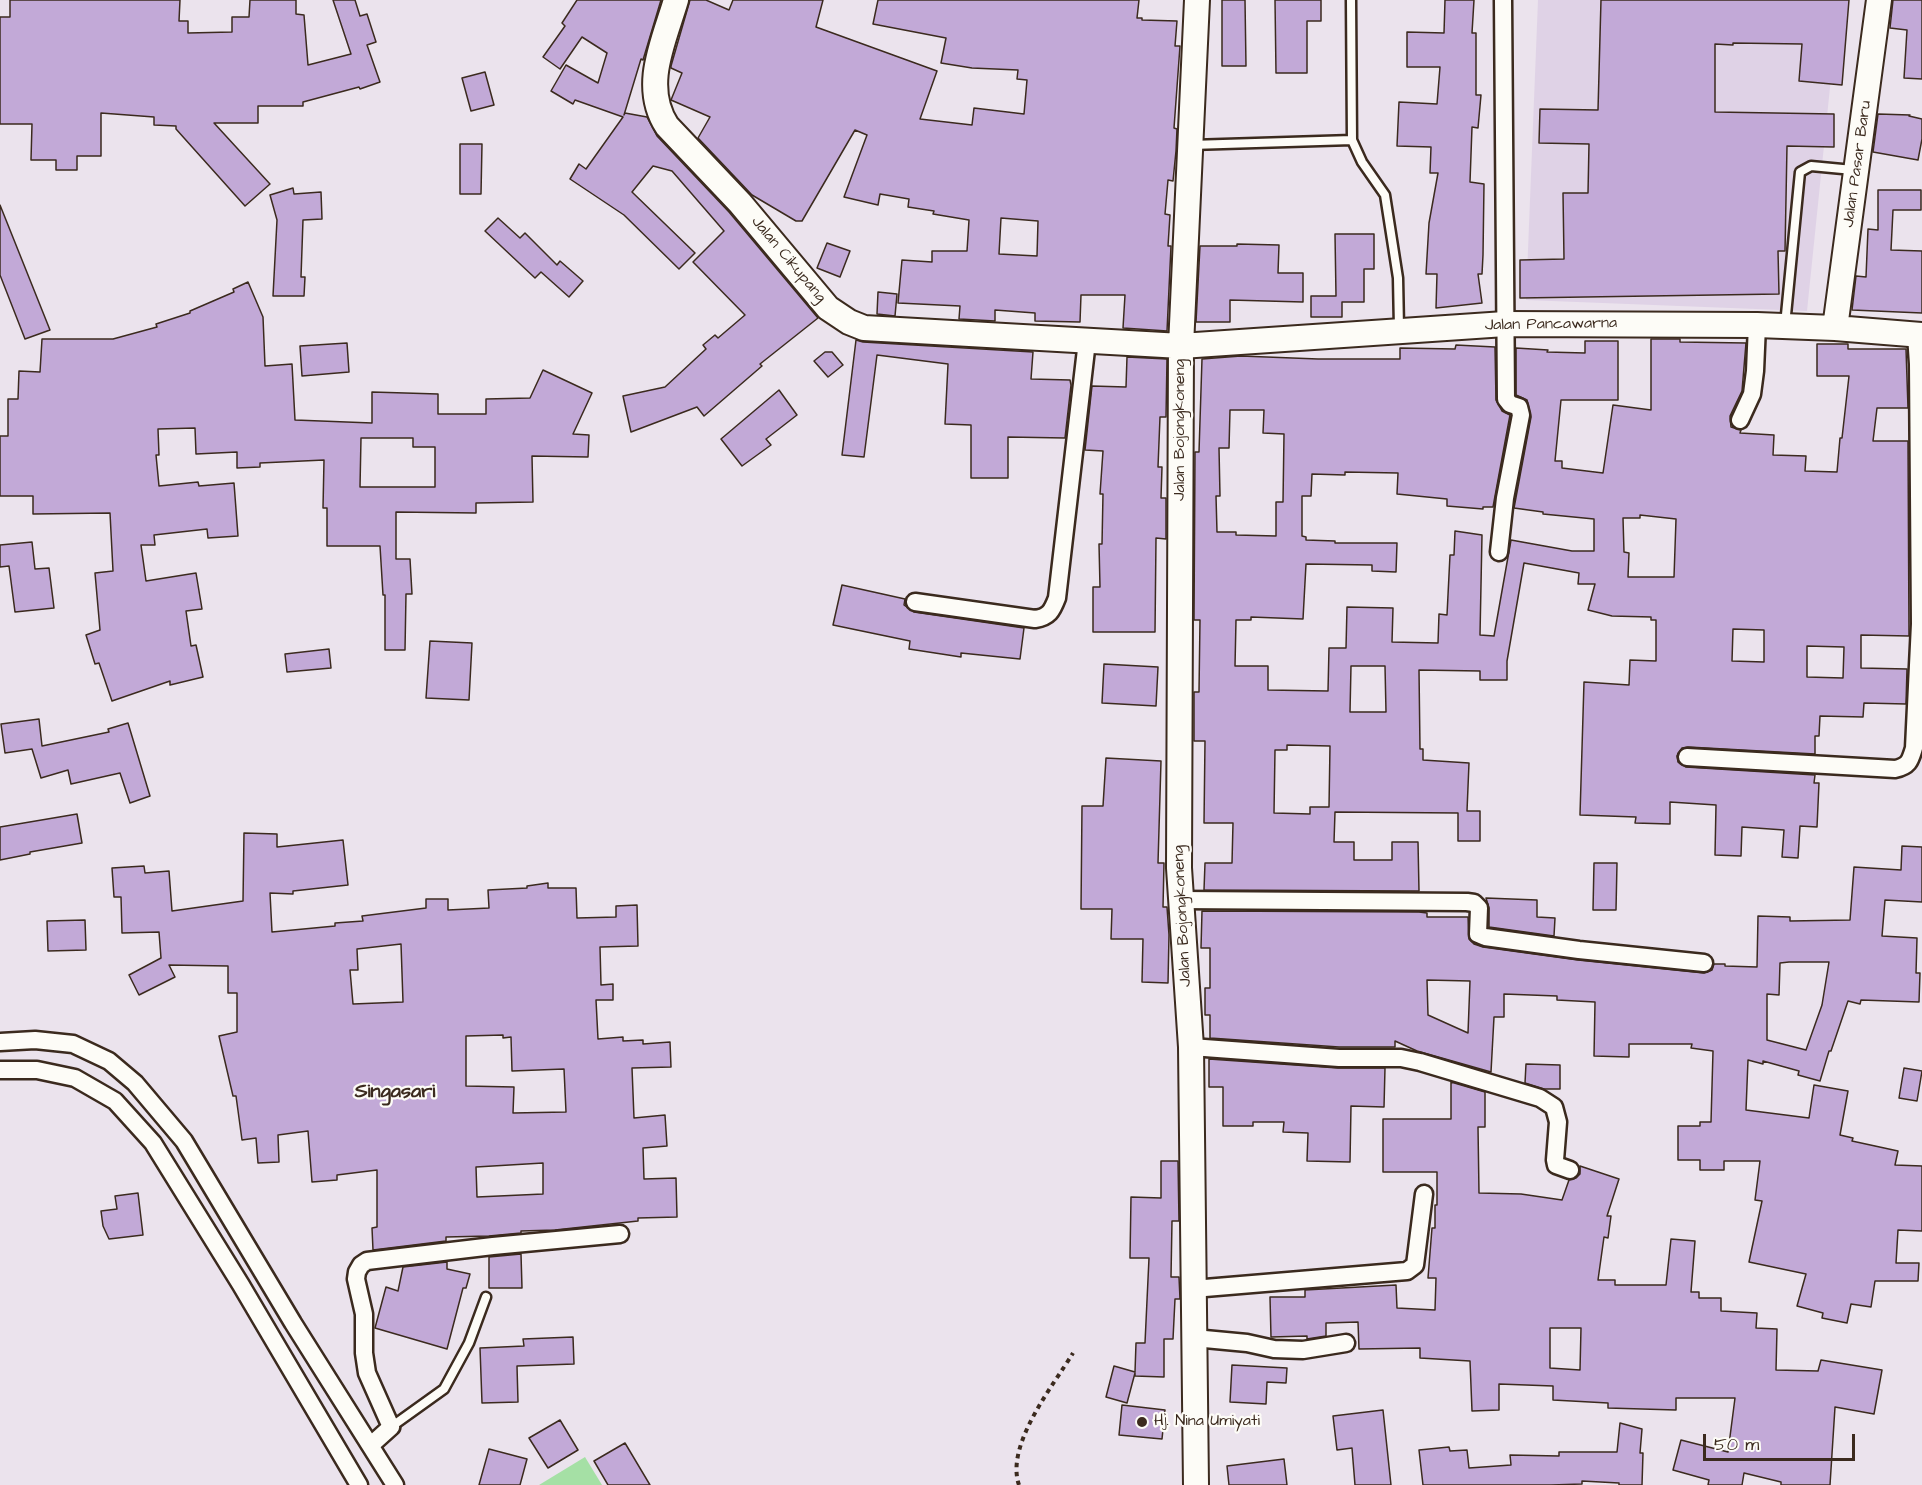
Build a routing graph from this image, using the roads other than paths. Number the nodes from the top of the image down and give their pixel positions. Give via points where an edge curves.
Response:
1 (676, 0) edge
2 (1197, 0) edge
3 (1351, 0) edge
4 (1503, 0) edge
5 (1879, 0) edge
6 (1352, 140) junction
7 (1191, 145) junction
8 (1857, 171) junction
9 (1505, 324) junction
10 (1757, 325) junction
11 (1785, 326) junction
12 (1835, 328) junction
13 (1399, 331) junction
14 (1919, 335) edge
15 (1087, 341) junction
16 (1181, 346) junction
17 (1740, 420) dead end
18 (1499, 552) dead end
19 (915, 602) dead end
20 (1687, 757) dead end
21 (1180, 900) junction
22 (1704, 963) dead end
23 (0, 1042) edge
24 (1191, 1047) junction
25 (0, 1070) edge
26 (1570, 1170) dead end
27 (1424, 1194) dead end
28 (620, 1234) dead end
29 (241, 1236) junction
30 (218, 1248) junction
31 (1193, 1289) junction
32 (486, 1297) dead end
33 (1194, 1338) junction
34 (1346, 1343) dead end
35 (390, 1427) junction
36 (371, 1445) junction
37 (359, 1485) edge
38 (395, 1485) edge
39 (1196, 1485) edge

1 - 15 main road, Jalan Cikupang via 655,73 658,112 828,308 864,328
2 - 7 main road, Jalan Bojongkoneng
3 - 6 lane
4 - 9 street
5 - 8 main road, Jalan Pasar Baru
6 - 7 lane
6 - 13 lane via 1385,195 1398,278
7 - 16 main road, Jalan Bojongkoneng
8 - 11 lane via 1810,166 1800,172
8 - 12 main road, Jalan Pasar Baru
9 - 10 main road, Jalan Pancawarna
9 - 13 main road, Jalan Pancawarna
9 - 18 street via 1506,399 1519,407 1521,415
10 - 11 main road, Jalan Pancawarna
10 - 17 street via 1752,394
11 - 12 main road, Jalan Pancawarna
12 - 14 main road, Jalan Pancawarna
13 - 16 main road, Jalan Pancawarna
14 - 20 street via 1920,624 1914,748 1909,763 1895,769
15 - 16 main road, Jalan Cikupang
15 - 19 street via 1057,598 1052,611 1035,619
16 - 21 main road, Jalan Bojongkoneng
21 - 22 street via 1467,902 1479,908 1478,934 1485,937
21 - 24 main road, Jalan Bojongkoneng
23 - 29 street via 73,1044 109,1061 135,1083 184,1141
24 - 26 street via 1401,1059 1540,1098 1554,1107 1558,1122 1556,1165
24 - 31 main road, Jalan Bojongkoneng
25 - 30 street via 37,1070 75,1078 115,1101 153,1143
27 - 31 street via 1415,1265 1407,1271
28 - 35 street via 459,1250 361,1265 356,1279 364,1314 367,1374
29 - 30 street
29 - 36 street
30 - 37 street
31 - 33 main road, Jalan Bojongkoneng
32 - 35 lane via 469,1343 444,1389
33 - 34 street via 1304,1350
33 - 39 main road, Jalan Bojongkoneng
35 - 36 street
36 - 38 street

